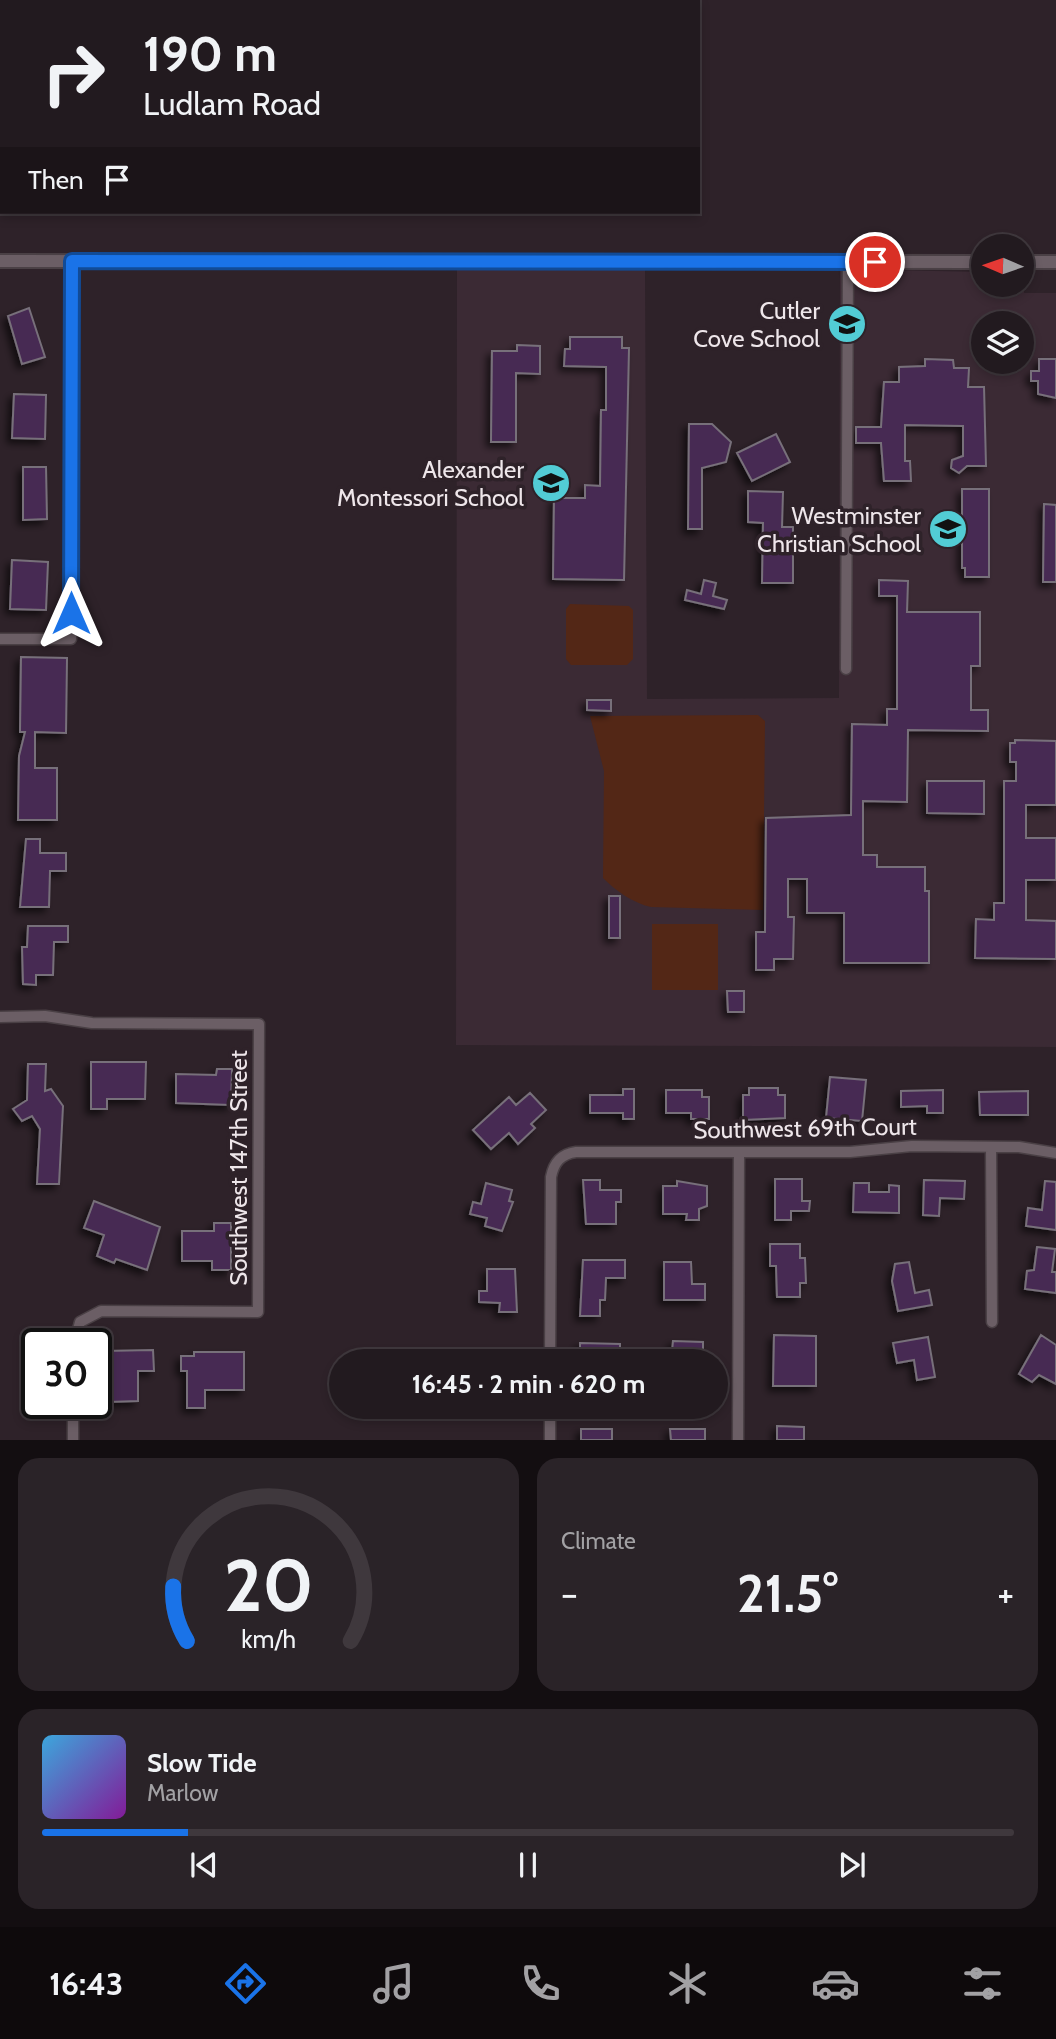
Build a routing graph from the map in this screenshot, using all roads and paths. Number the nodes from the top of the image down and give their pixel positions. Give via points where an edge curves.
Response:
1 (0, 261) edge
2 (72, 261) junction
3 (848, 262) junction
4 (971, 262) edge
5 (1034, 262) edge
6 (1056, 262) edge
7 (0, 639) edge
8 (846, 669) dead end
9 (0, 1017) edge
10 (991, 1147) junction
11 (739, 1152) junction
12 (1056, 1153) edge
13 (992, 1322) dead end
14 (78, 1328) edge
15 (550, 1349) edge
16 (73, 1419) edge
17 (550, 1419) edge
18 (73, 1440) edge
19 (550, 1440) edge
20 (738, 1440) edge

1 - 2 street
2 - 3 street
2 - 7 street via 71,639
3 - 4 street
3 - 8 street
5 - 6 street
9 - 14 street, Southwest 147th Street via 45,1016 92,1023 259,1024 258,1312 102,1311 80,1322
10 - 11 street, Southwest 69th Court
10 - 12 street, Southwest 69th Court
10 - 13 street
11 - 15 street, Southwest 69th Court via 576,1152 557,1161 550,1182
11 - 20 street
16 - 18 street
17 - 19 street

